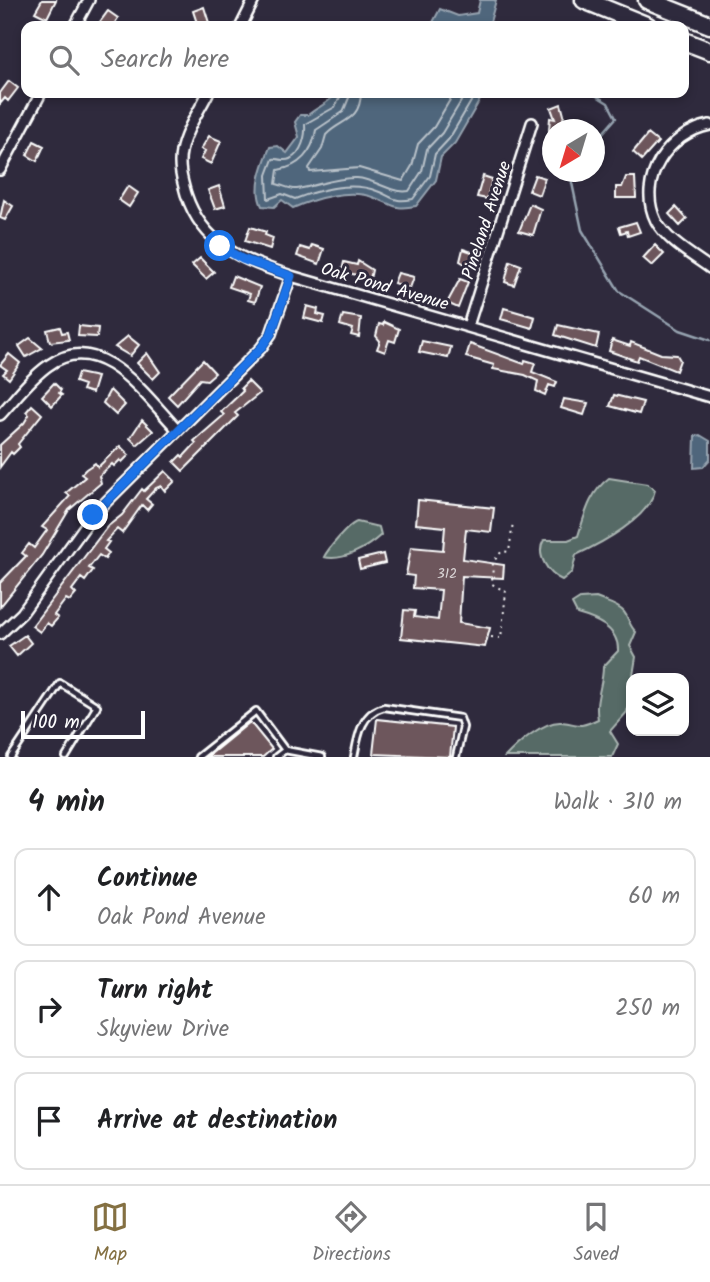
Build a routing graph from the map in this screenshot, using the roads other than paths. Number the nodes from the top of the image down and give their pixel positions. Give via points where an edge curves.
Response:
1 (89, 0) edge
2 (254, 0) edge
3 (584, 0) edge
4 (647, 0) edge
5 (78, 21) edge
6 (244, 21) edge
7 (636, 21) edge
8 (710, 25) edge
9 (689, 43) edge
10 (710, 51) edge
11 (38, 98) edge
12 (206, 98) edge
13 (532, 123) dead end
14 (710, 125) edge
15 (0, 170) edge
16 (710, 268) edge
17 (291, 276) junction
18 (468, 326) junction
19 (710, 397) edge
20 (0, 415) edge
21 (178, 430) junction
22 (0, 634) edge
23 (285, 750) junction
24 (11, 757) edge
25 (66, 757) edge
26 (198, 757) edge
27 (276, 757) edge
28 (322, 757) edge
29 (354, 757) edge
30 (456, 757) edge

1 - 5 street
2 - 6 street
3 - 7 highway
4 - 8 highway
9 - 10 highway
11 - 15 street
12 - 17 street, Oak Pond Avenue via 181,153 181,176 189,202 208,235 226,250
13 - 18 street, Pineland Avenue
14 - 16 street via 684,135 667,150 653,171 650,191 661,228
17 - 18 street, Oak Pond Avenue
17 - 21 street via 275,325 261,348
18 - 19 street, Oak Pond Avenue
20 - 21 street via 49,364 88,354 121,371
21 - 22 street via 93,515 22,613
23 - 26 lane via 256,711
23 - 27 lane
23 - 28 lane
24 - 25 lane via 60,683 97,706
29 - 30 lane via 364,722 373,710 384,707 460,718 463,727

